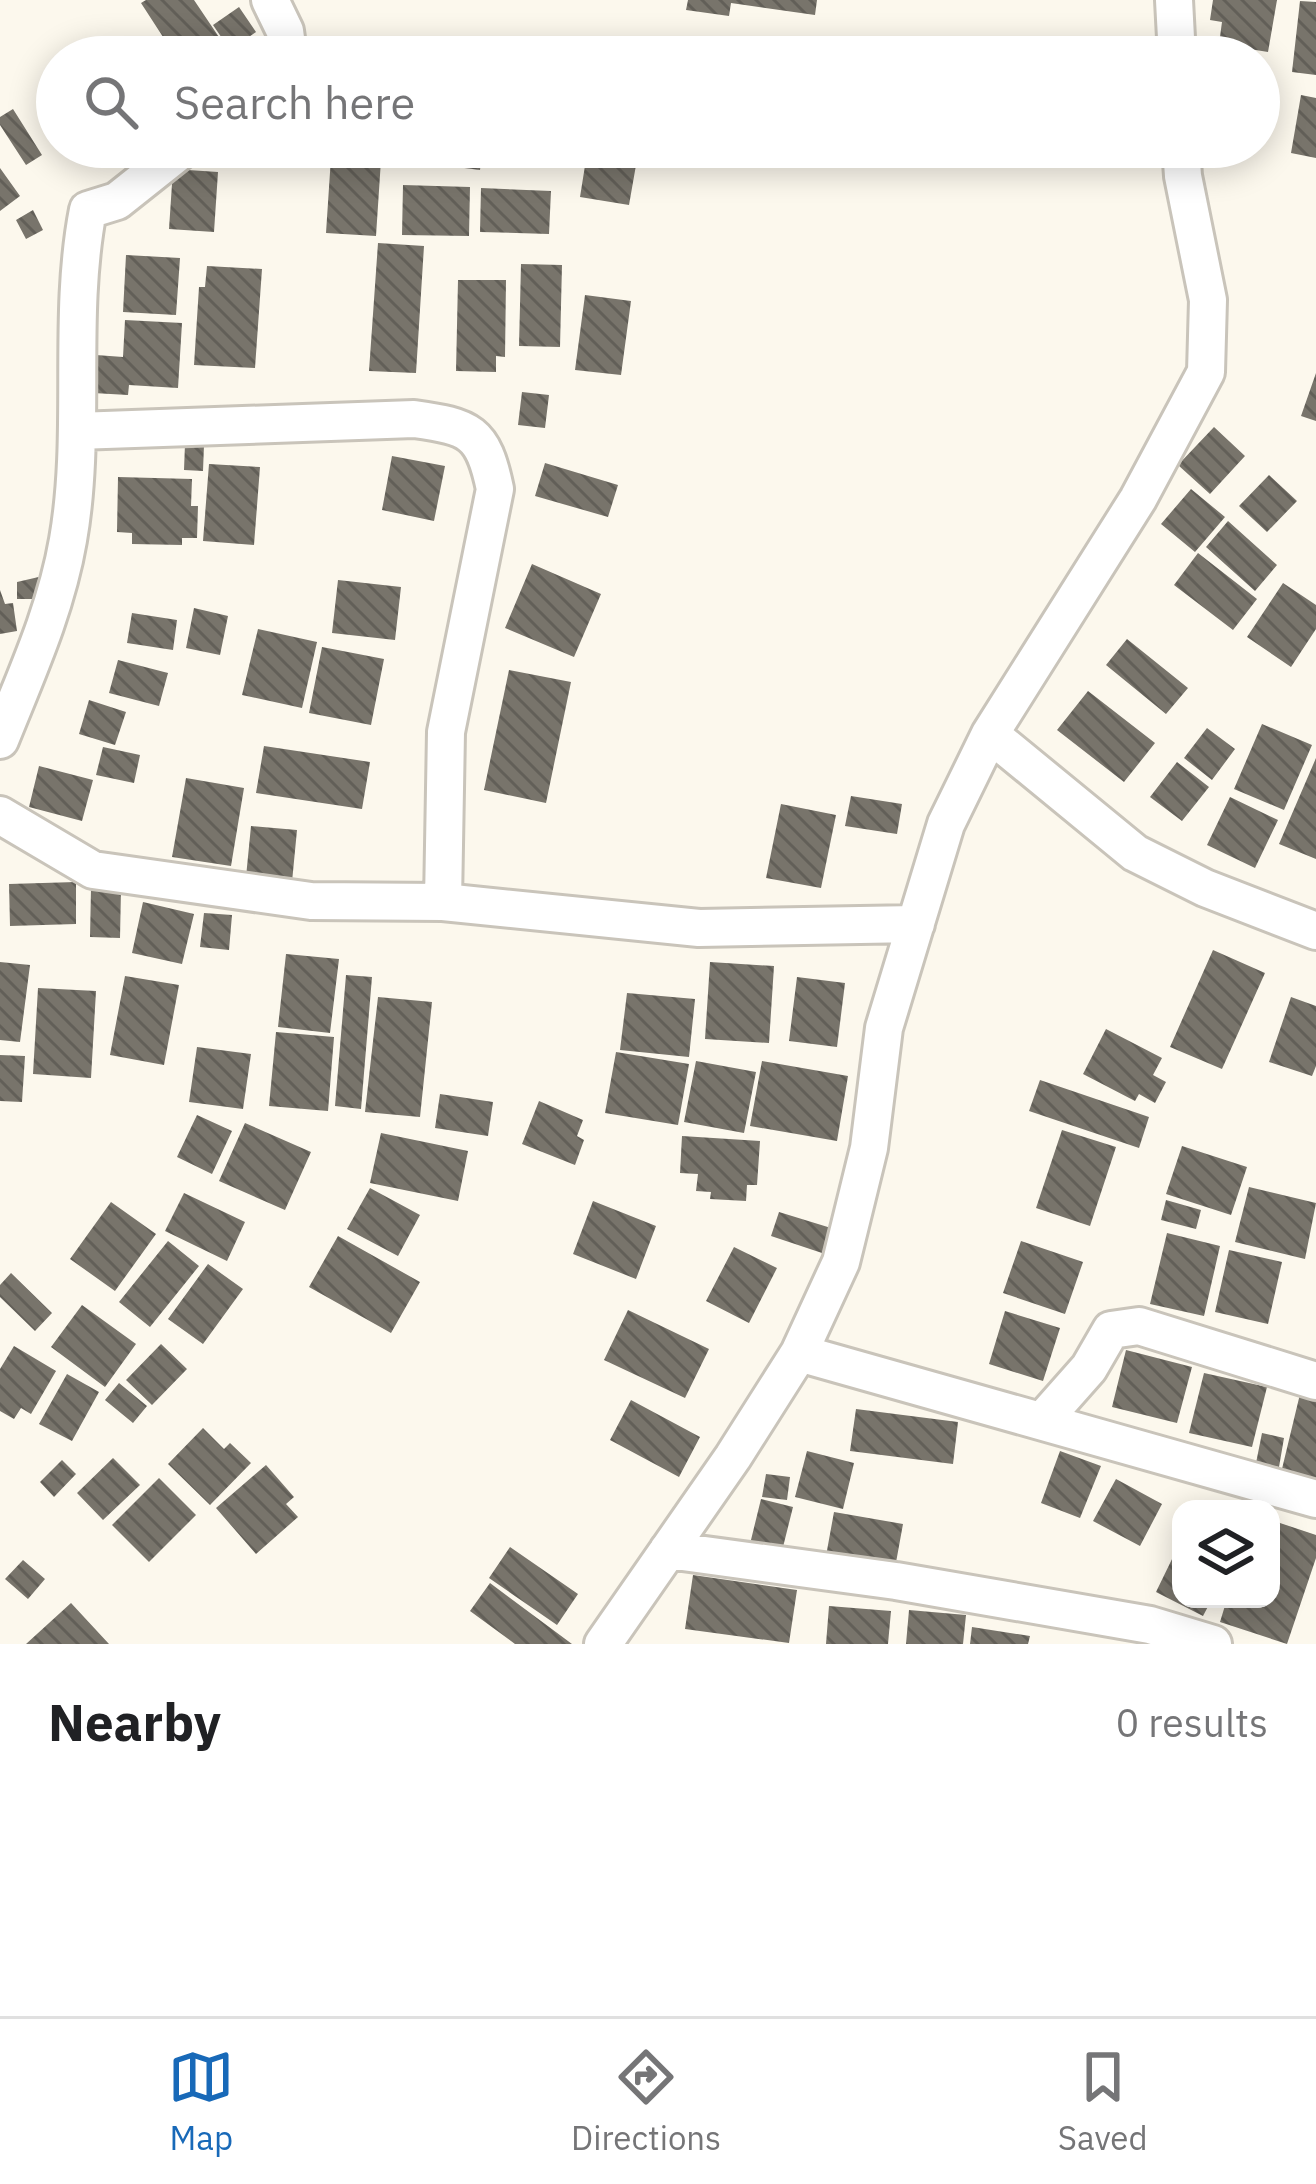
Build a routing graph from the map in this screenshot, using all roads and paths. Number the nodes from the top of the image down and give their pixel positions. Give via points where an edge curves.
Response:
1 (271, 0) edge
2 (1174, 0) edge
3 (285, 36) edge
4 (1176, 36) edge
5 (159, 168) edge
6 (1182, 168) edge
7 (77, 430) junction
8 (990, 734) junction
9 (0, 740) edge
10 (0, 815) edge
11 (37, 834) junction
12 (0, 853) edge
13 (443, 902) junction
14 (916, 924) junction
15 (1316, 931) edge
16 (799, 1353) junction
17 (1316, 1382) edge
18 (1043, 1420) junction
19 (1316, 1499) edge
20 (668, 1550) junction
21 (603, 1644) edge
22 (1213, 1644) edge

1 - 3 street
2 - 4 street
5 - 7 street via 117,201 88,210
6 - 8 street via 1208,300 1205,372 1138,500
7 - 9 street via 69,538
7 - 13 street via 415,419 462,426 487,451 495,488 446,732
8 - 14 street via 946,824
8 - 15 street via 1135,853
10 - 11 street
11 - 12 street
11 - 13 street via 93,870 311,902
13 - 14 street via 699,928
14 - 16 street via 884,1028 869,1148 841,1262
16 - 18 street
16 - 20 street
17 - 18 street via 1139,1326 1111,1330
18 - 19 street
20 - 21 street
20 - 22 street via 1150,1624

